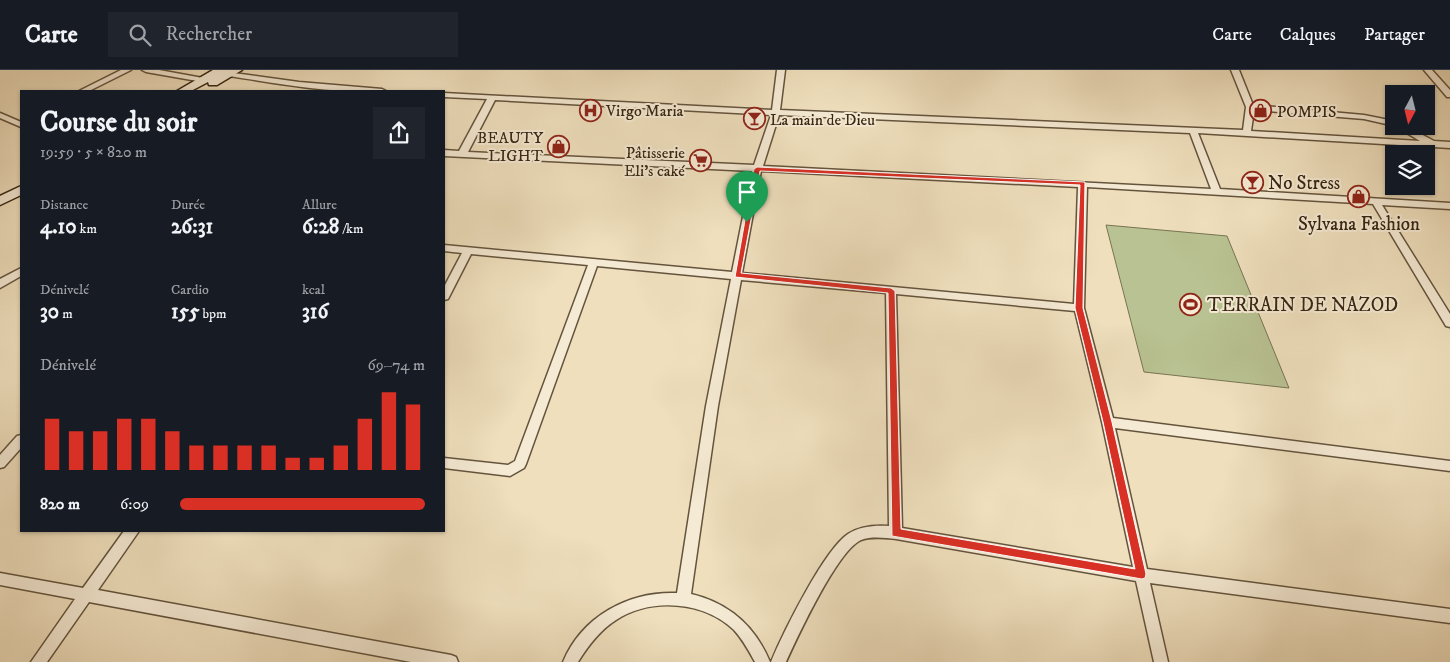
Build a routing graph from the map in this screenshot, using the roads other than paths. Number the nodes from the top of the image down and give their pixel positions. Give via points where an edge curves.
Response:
1 (127, 70) edge
2 (146, 70) edge
3 (781, 70) edge
4 (1234, 70) edge
5 (1428, 70) edge
6 (229, 71) edge
7 (203, 80) junction
8 (85, 90) edge
9 (185, 90) edge
10 (200, 90) edge
11 (370, 90) edge
12 (445, 95) edge
13 (1450, 95) edge
14 (492, 98) junction
15 (1250, 106) junction
16 (776, 112) junction
17 (0, 115) edge
18 (1385, 122) edge
19 (20, 123) edge
20 (1193, 131) junction
21 (1247, 133) junction
22 (1416, 135) edge
23 (1432, 144) junction
24 (1450, 145) edge
25 (445, 153) edge
26 (462, 154) junction
27 (757, 169) junction
28 (20, 181) edge
29 (1083, 184) junction
30 (20, 191) edge
31 (1216, 191) junction
32 (0, 192) edge
33 (0, 201) edge
34 (1376, 202) junction
35 (1450, 206) edge
36 (445, 248) edge
37 (468, 251) junction
38 (594, 262) junction
39 (20, 272) edge
40 (737, 276) junction
41 (0, 284) edge
42 (891, 291) junction
43 (445, 294) edge
44 (1079, 308) junction
45 (1450, 323) edge
46 (1108, 422) junction
47 (20, 441) edge
48 (0, 463) edge
49 (445, 463) edge
50 (1450, 466) edge
51 (131, 532) edge
52 (896, 532) junction
53 (1142, 574) junction
54 (0, 579) edge
55 (84, 595) junction
56 (683, 598) junction
57 (1450, 616) edge
58 (38, 662) edge
59 (451, 662) edge
60 (570, 662) edge
61 (763, 662) edge
62 (778, 662) edge
63 (1161, 662) edge

1 - 8 street
2 - 7 street
3 - 16 street
4 - 15 street
5 - 13 street
6 - 7 main road
6 - 10 main road
6 - 11 street via 299,84
7 - 9 main road
12 - 14 street
14 - 16 street
14 - 26 street
15 - 18 street
15 - 21 street
16 - 20 street
16 - 27 street
17 - 19 street
20 - 21 street
20 - 31 street
21 - 23 street
22 - 23 street
23 - 24 street
25 - 26 street
26 - 27 street
27 - 29 street
27 - 40 street
28 - 32 main road
29 - 31 street
29 - 44 street
30 - 33 main road
31 - 34 street
34 - 35 street
34 - 45 street
36 - 37 street
37 - 38 street
37 - 43 street
38 - 40 street
38 - 49 street via 520,464 510,471
39 - 41 street
40 - 42 street
40 - 56 street via 712,406
42 - 44 street
42 - 52 street
44 - 46 street
46 - 50 street
46 - 53 street
47 - 48 street
51 - 55 street
52 - 53 street
52 - 62 street via 872,531 852,538 834,559
53 - 57 street
53 - 63 street
54 - 55 street
55 - 58 street
55 - 59 street
56 - 60 street via 650,599 618,610 591,632
56 - 61 street via 712,606 738,623 758,648

